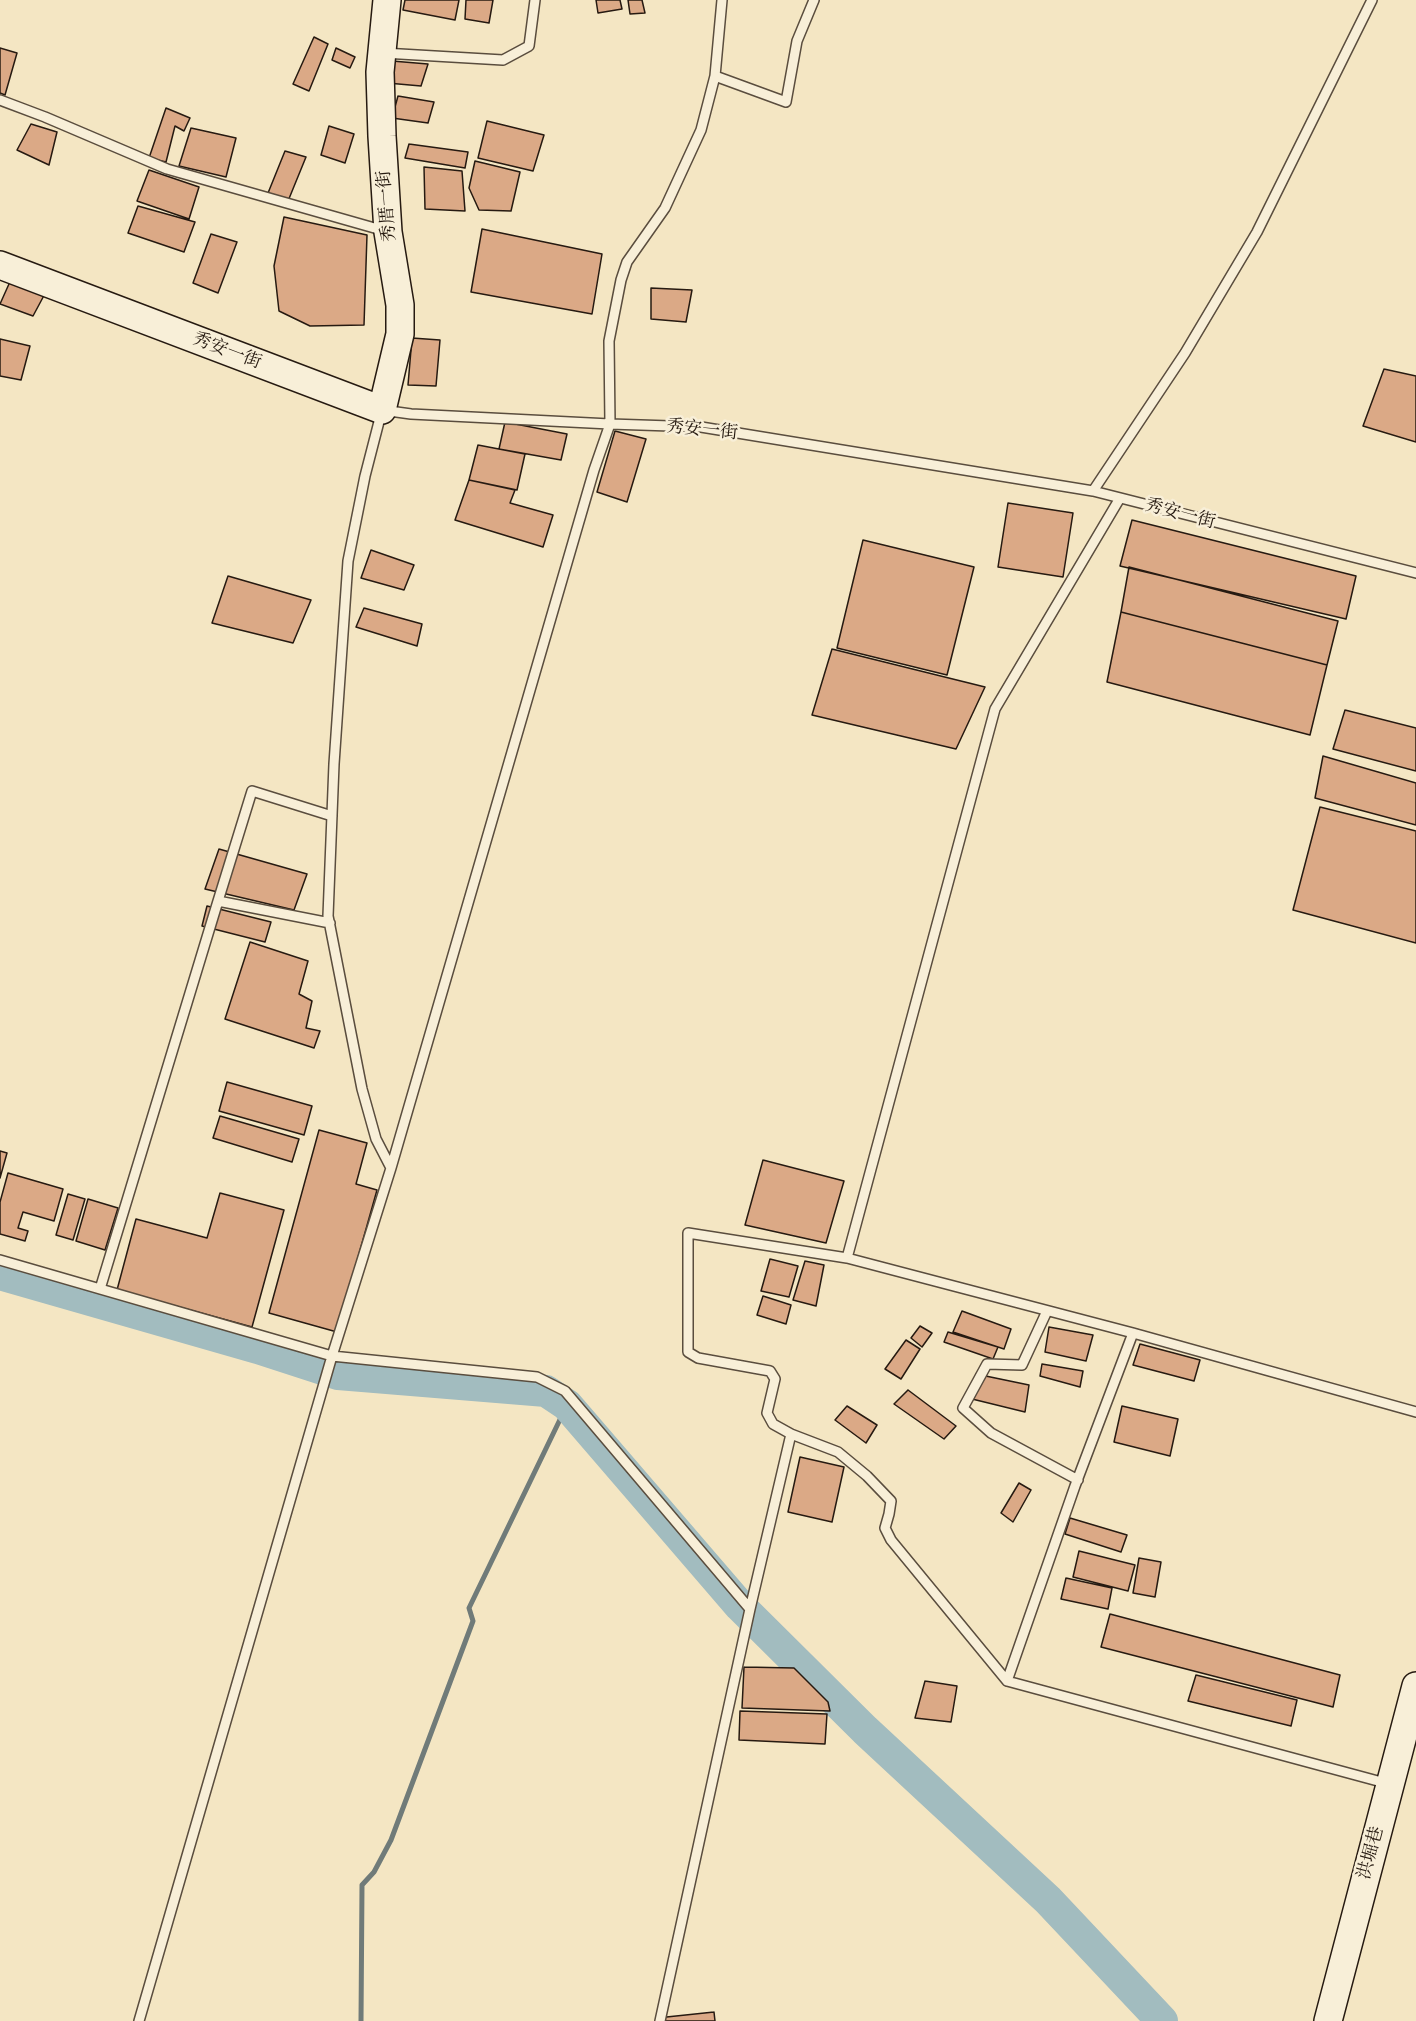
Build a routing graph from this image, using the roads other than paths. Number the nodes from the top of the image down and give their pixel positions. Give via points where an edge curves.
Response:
1 (387, 0) edge
2 (535, 0) edge
3 (722, 0) edge
4 (814, 0) edge
5 (1372, 0) edge
6 (382, 53) junction
7 (716, 76) junction
8 (0, 100) edge
9 (388, 232) junction
10 (0, 265) edge
11 (382, 410) junction
12 (610, 424) junction
13 (1093, 491) junction
14 (1120, 498) junction
15 (1416, 573) edge
16 (332, 816) junction
17 (218, 901) junction
18 (330, 923) junction
19 (391, 1168) junction
20 (847, 1258) junction
21 (0, 1260) edge
22 (100, 1289) junction
23 (1047, 1311) junction
24 (1133, 1334) junction
25 (332, 1356) junction
26 (1416, 1412) edge
27 (791, 1434) junction
28 (1078, 1480) junction
29 (750, 1608) junction
30 (1007, 1681) junction
31 (1416, 1686) edge
32 (1390, 1784) junction
33 (139, 2021) edge
34 (660, 2021) edge
35 (1328, 2021) edge

1 - 6 street, 秀厝一街
2 - 6 lane via 529,46 503,60
3 - 7 lane
4 - 7 lane via 797,41 786,102
5 - 13 lane via 1257,232 1185,352
6 - 9 street, 秀厝一街
7 - 12 lane via 701,130 665,208 627,262 621,280 609,341
8 - 9 lane via 167,169
9 - 11 street, 秀厝一街 via 400,305 400,334
10 - 11 street, 秀安一街
11 - 12 lane, 秀安一街
11 - 16 lane via 348,561
12 - 13 lane, 秀安一街 via 701,426
12 - 19 lane
13 - 14 lane, 秀安一街
14 - 15 lane, 秀安一街
14 - 20 lane via 995,709
16 - 17 lane via 252,791
16 - 18 lane
17 - 18 lane
17 - 22 lane
18 - 19 lane via 362,1089 376,1139
19 - 25 lane
20 - 23 lane
20 - 27 lane via 688,1233 688,1352 698,1358 770,1371 775,1378 767,1413 773,1424
21 - 22 lane
22 - 25 lane
23 - 24 lane
23 - 28 lane via 1023,1365 987,1364 963,1408 991,1433
24 - 26 lane
24 - 28 lane
25 - 29 lane via 537,1377 565,1391
25 - 33 lane
27 - 29 lane
27 - 30 lane via 838,1452 891,1501 885,1528 891,1540
28 - 30 lane
29 - 34 lane
30 - 32 lane
31 - 32 street, 洪堀巷
32 - 35 street, 洪堀巷

